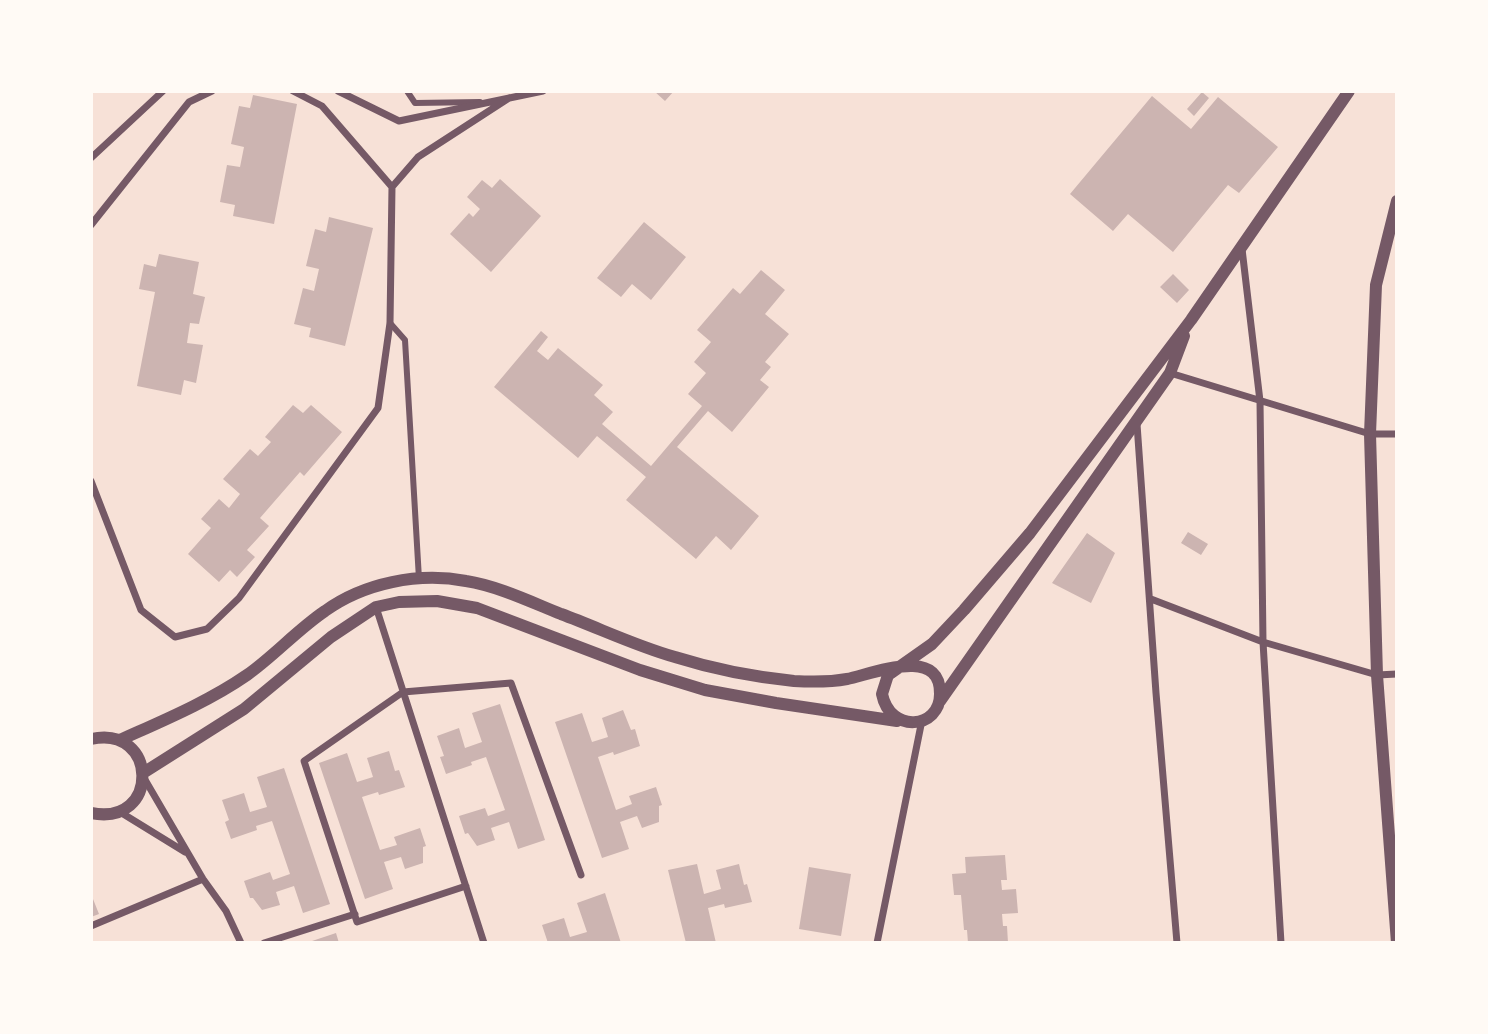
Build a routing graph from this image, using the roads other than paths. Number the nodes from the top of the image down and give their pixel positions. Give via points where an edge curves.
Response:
1 (163, 91) edge
2 (212, 91) edge
3 (293, 91) edge
4 (338, 91) edge
5 (407, 91) edge
6 (543, 91) edge
7 (1349, 91) edge
8 (509, 98) junction
9 (491, 102) junction
10 (91, 158) edge
11 (392, 187) junction
12 (1397, 201) edge
13 (91, 225) edge
14 (1242, 245) junction
15 (1191, 320) junction
16 (390, 323) junction
17 (1170, 373) junction
18 (1260, 401) junction
19 (1136, 421) junction
20 (1370, 434) junction
21 (1397, 434) edge
22 (91, 481) edge
23 (419, 579) junction
24 (1151, 599) junction
25 (376, 607) junction
26 (1263, 642) junction
27 (900, 666) junction
28 (1397, 674) edge
29 (1377, 675) junction
30 (403, 692) junction
31 (938, 705) junction
32 (922, 720) junction
33 (903, 722) junction
34 (91, 739) edge
35 (120, 740) junction
36 (143, 775) junction
37 (120, 812) junction
38 (91, 813) edge
39 (189, 854) junction
40 (1393, 867) edge
41 (581, 875) dead end
42 (203, 879) junction
43 (466, 886) junction
44 (355, 914) junction
45 (91, 926) edge
46 (241, 943) edge
47 (264, 943) edge
48 (484, 943) edge
49 (877, 943) edge
50 (1177, 943) edge
51 (1281, 943) edge
52 (1396, 943) edge

1 - 10 street
2 - 13 street via 189,102
3 - 11 street via 322,106
4 - 9 street via 399,121
5 - 9 street via 415,103
6 - 8 street
7 - 14 street
8 - 9 street
8 - 11 street via 418,157
11 - 16 street
12 - 20 street via 1376,285
14 - 15 street
14 - 18 street
15 - 17 street
15 - 27 street via 1030,533 932,644
16 - 22 street via 378,408 239,598 207,629 175,637 141,610
16 - 23 street via 405,340
17 - 18 street
17 - 19 street
18 - 20 street
18 - 26 street
19 - 24 street
19 - 31 street
20 - 21 street
20 - 29 street
23 - 27 street via 467,581 674,657 749,675 796,681 844,680
23 - 35 street via 370,587 344,598 246,675
24 - 26 street
24 - 50 street
25 - 30 street
25 - 33 street via 437,601 477,608 705,690
25 - 36 street via 331,637 244,709
26 - 29 street
26 - 51 street
27 - 31 street via 929,671 939,685
27 - 33 street via 888,675 882,694 889,713
28 - 29 street
29 - 40 street
30 - 41 street via 511,683
30 - 43 street
30 - 44 street via 304,761
31 - 32 street
32 - 33 street
32 - 49 street
34 - 35 street
35 - 36 street via 136,754
36 - 37 street via 132,804
36 - 39 street
37 - 38 street
37 - 39 street
39 - 42 street
40 - 52 street
42 - 45 street
42 - 46 street
43 - 44 street via 357,922
43 - 48 street
44 - 47 street

